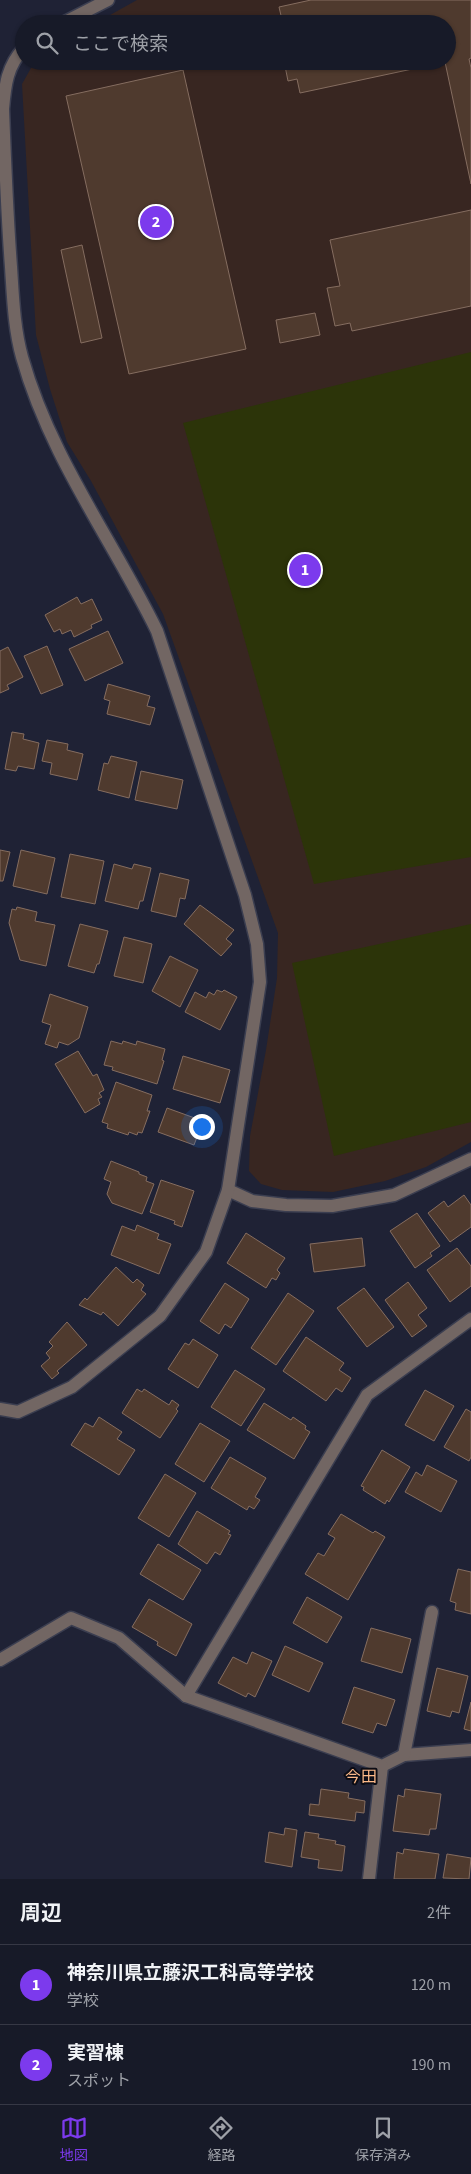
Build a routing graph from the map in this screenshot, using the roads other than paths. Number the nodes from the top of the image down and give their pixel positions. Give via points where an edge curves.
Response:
1 (108, 0) edge
2 (79, 15) edge
3 (15, 58) edge
4 (471, 1159) edge
5 (228, 1190) junction
6 (471, 1319) edge
7 (0, 1409) edge
8 (432, 1612) dead end
9 (0, 1660) edge
10 (186, 1696) junction
11 (471, 1750) edge
12 (404, 1755) junction
13 (382, 1766) junction
14 (369, 1879) edge

1 - 2 street
3 - 5 street via 6,80 3,109 15,319 22,356 34,395 56,446 157,631 245,895 257,944 260,982
4 - 5 street via 394,1195 332,1206 286,1206 252,1201
5 - 7 street via 206,1252 160,1316 72,1388 18,1412
6 - 10 street via 366,1395
8 - 12 street
9 - 10 street via 71,1618 119,1638
10 - 13 street
11 - 12 street
12 - 13 street
13 - 14 street

